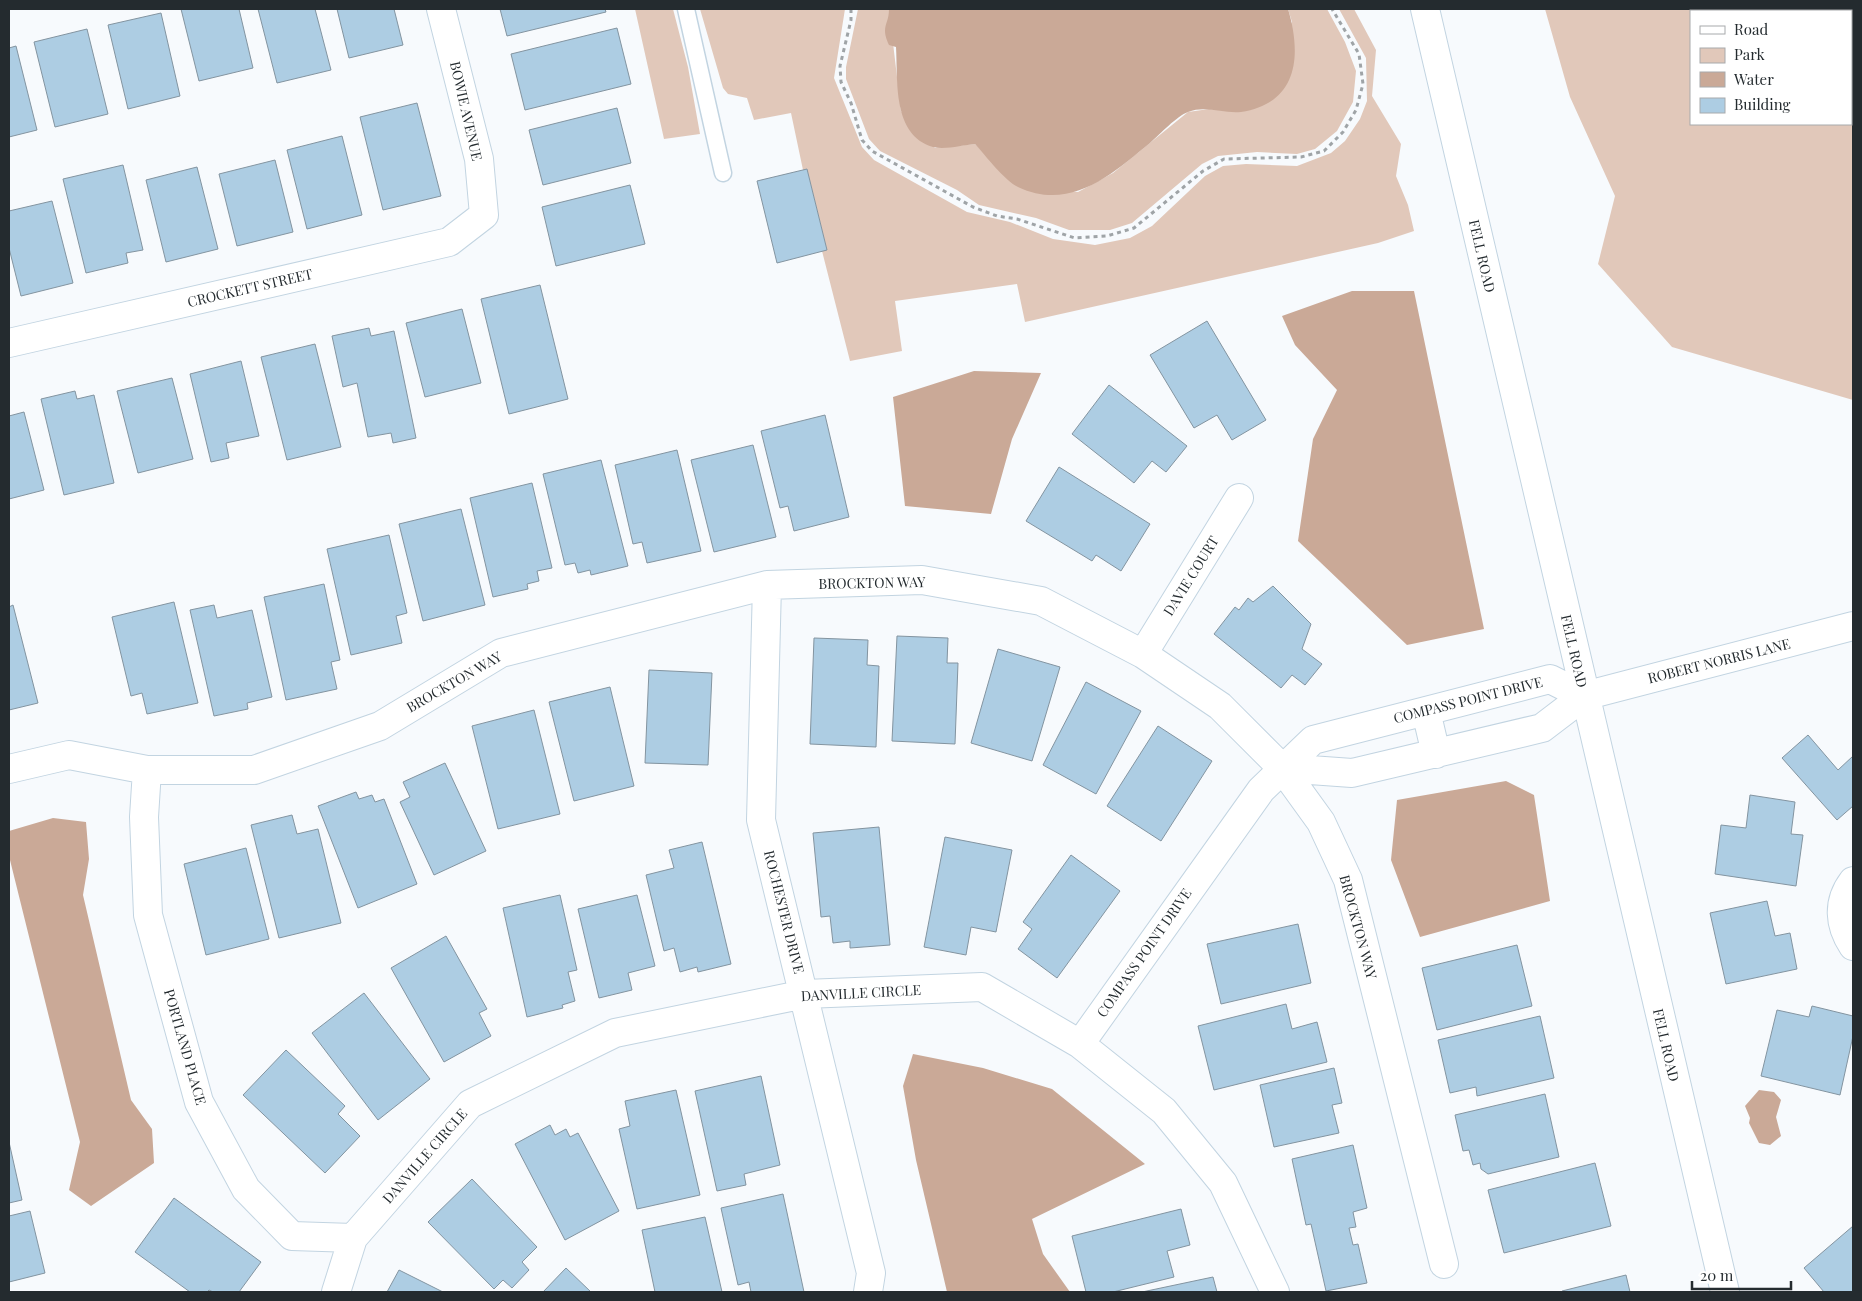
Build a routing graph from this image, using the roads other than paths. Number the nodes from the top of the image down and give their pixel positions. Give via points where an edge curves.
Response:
1 (441, 9) edge
2 (686, 9) edge
3 (1425, 9) edge
4 (723, 173) dead end
5 (484, 215) joint
6 (9, 343) edge
7 (1239, 498) dead end
8 (766, 585) junction
9 (1853, 626) edge
10 (1143, 654) junction
11 (1584, 696) junction
12 (1426, 711) junction
13 (1436, 754) junction
14 (1282, 768) junction
15 (9, 769) edge
16 (147, 770) junction
17 (1853, 881) edge
18 (1853, 946) edge
19 (805, 994) junction
20 (1080, 1044) junction
21 (353, 1238) junction
22 (1444, 1264) dead end
23 (336, 1292) edge
24 (868, 1292) edge
25 (1275, 1292) edge
26 (1725, 1292) edge

1 - 5 street, BOWIE AVENUE via 479,159
2 - 4 lane
3 - 11 street, FELL ROAD
5 - 6 street, CROCKETT STREET via 449,242
7 - 10 street, DAVIE COURT
8 - 10 street, BROCKTON WAY via 922,580 1042,601
8 - 16 street, BROCKTON WAY via 501,653 380,726 254,770
8 - 19 street, ROCHESTER DRIVE via 761,820
9 - 11 street, ROBERT NORRIS LANE
10 - 14 street, BROCKTON WAY via 1220,706
11 - 12 street, COMPASS POINT DRIVE via 1550,679
11 - 13 street via 1542,728
11 - 26 street, FELL ROAD
12 - 13 street
12 - 14 street, COMPASS POINT DRIVE via 1313,740
13 - 14 street via 1352,773
14 - 20 street, COMPASS POINT DRIVE via 1261,790
14 - 22 street, BROCKTON WAY via 1321,822 1348,880
15 - 16 street, BROCKTON WAY via 69,755
16 - 21 street, PORTLAND PLACE via 144,817 148,915 199,1102 246,1189 292,1236
17 - 18 street via 1842,902 1841,920
19 - 20 street, DANVILLE CIRCLE via 982,988
19 - 21 street, DANVILLE CIRCLE via 615,1033 470,1104
19 - 24 street, ROCHESTER DRIVE via 871,1273
20 - 25 street, DANVILLE CIRCLE via 1164,1111 1223,1183
21 - 23 street, DANVILLE CIRCLE

